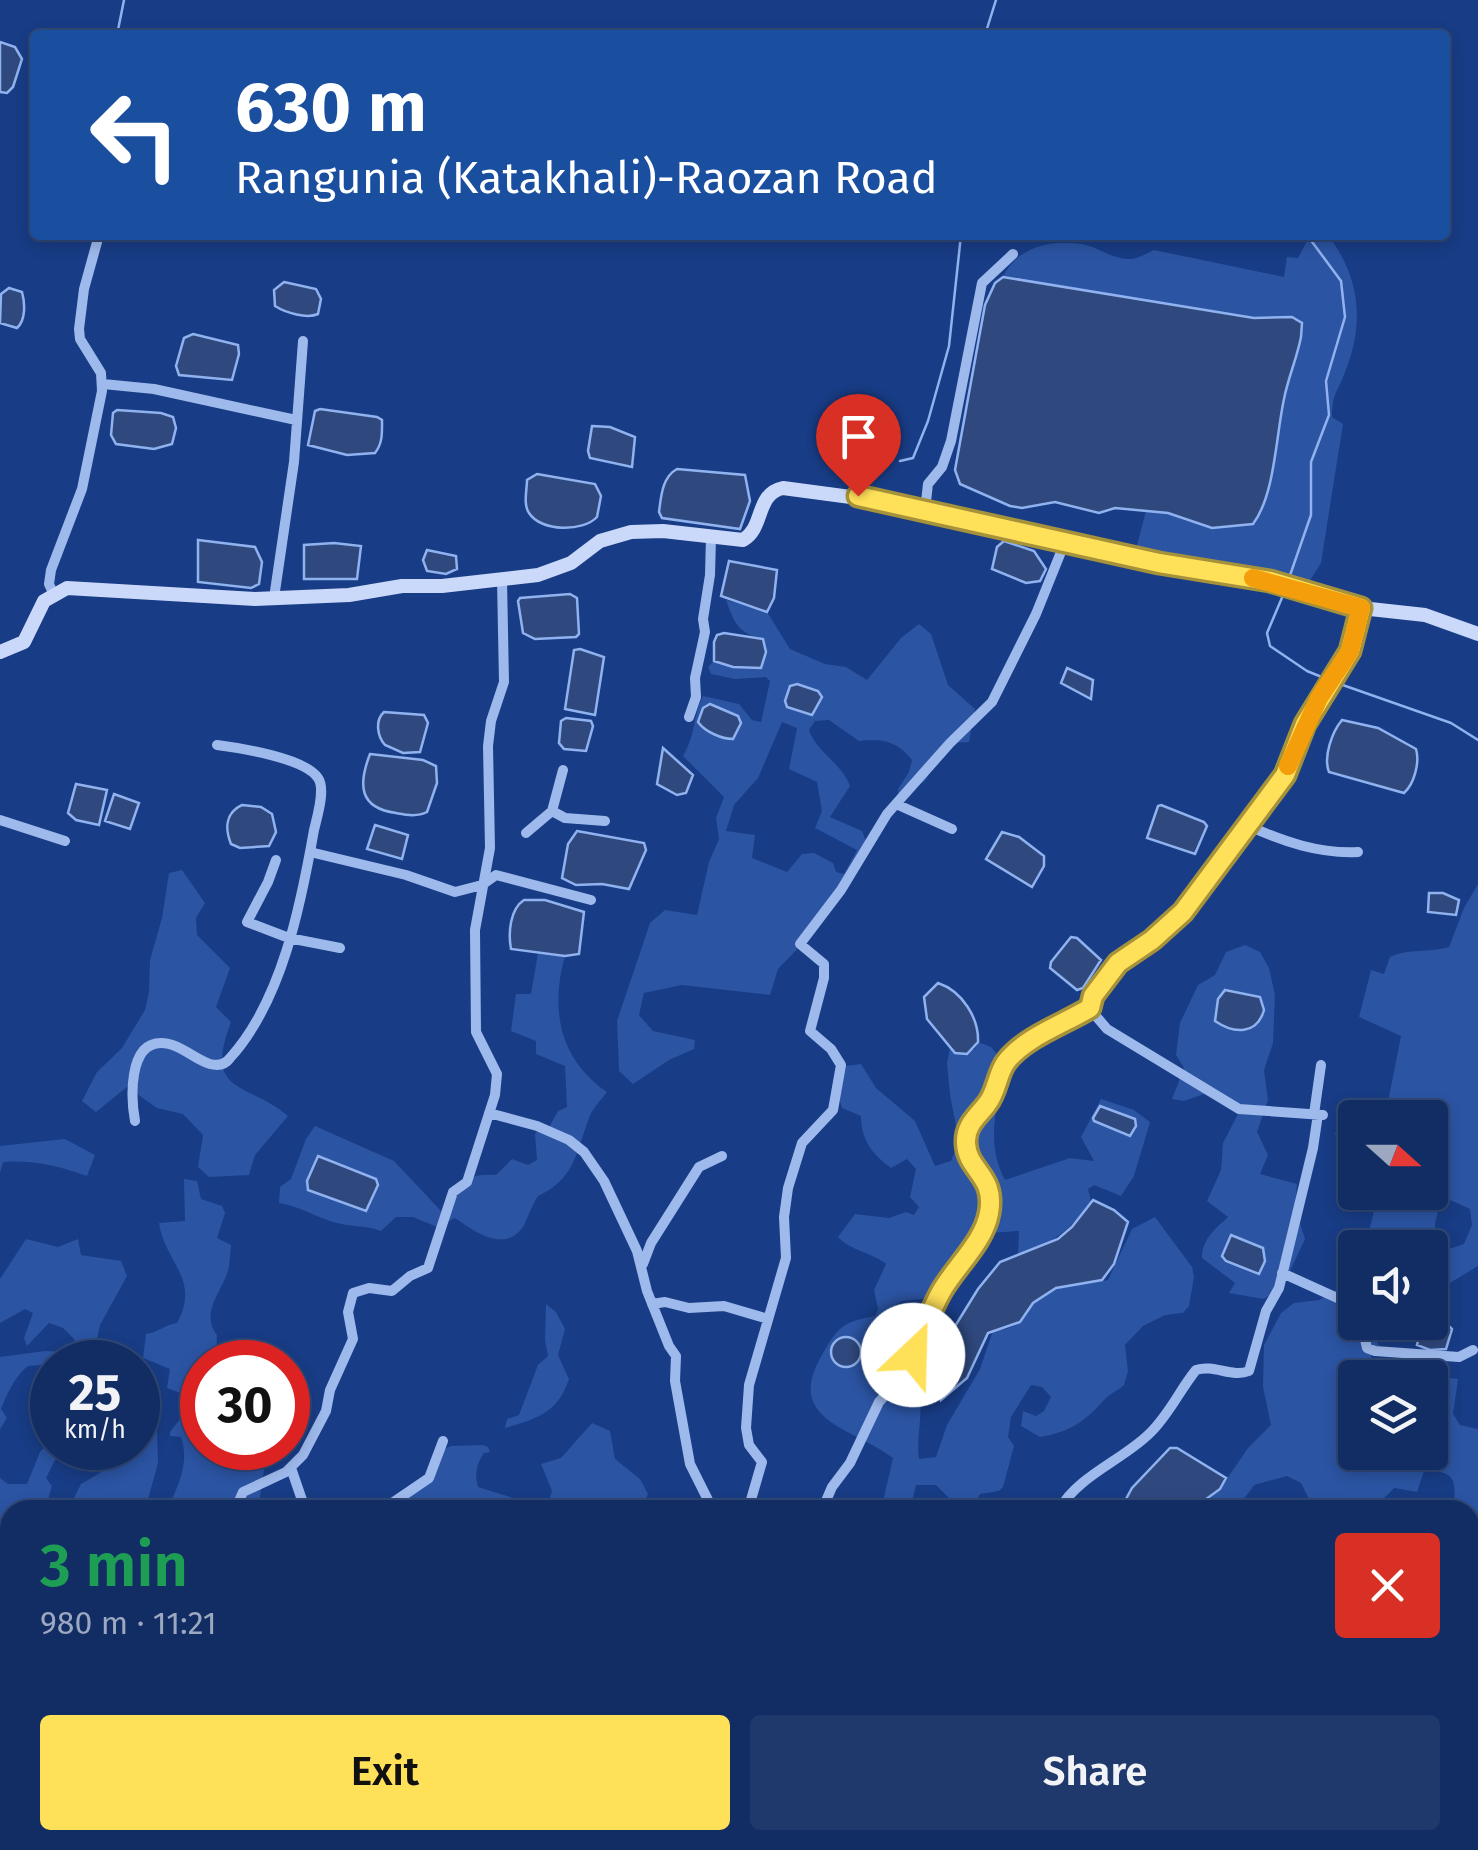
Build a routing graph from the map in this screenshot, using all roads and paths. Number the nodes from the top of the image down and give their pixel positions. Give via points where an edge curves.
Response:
1 (97, 240) edge
2 (1012, 254) dead end
3 (303, 341) dead end
4 (103, 384) junction
5 (296, 420) junction
6 (925, 510) junction
7 (711, 537) junction
8 (1065, 542) junction
9 (502, 580) junction
10 (53, 593) junction
11 (274, 598) junction
12 (1361, 608) junction
13 (1478, 634) edge
14 (0, 652) edge
15 (689, 717) dead end
16 (217, 744) dead end
17 (563, 770) dead end
18 (896, 804) junction
19 (552, 811) junction
20 (0, 820) edge
21 (605, 821) dead end
22 (1249, 826) junction
23 (952, 829) dead end
24 (526, 833) dead end
25 (65, 841) dead end
26 (310, 852) junction
27 (1358, 852) dead end
28 (276, 860) dead end
29 (482, 885) junction
30 (592, 900) dead end
31 (290, 938) junction
32 (340, 948) dead end
33 (1090, 1008) junction
34 (1321, 1065) dead end
35 (489, 1114) junction
36 (1318, 1114) junction
37 (135, 1121) dead end
38 (722, 1156) dead end
39 (642, 1265) junction
40 (1282, 1273) junction
41 (1338, 1298) edge
42 (652, 1304) junction
43 (768, 1319) junction
44 (1365, 1340) edge
45 (1473, 1350) dead end
46 (443, 1441) dead end
47 (310, 1443) edge
48 (287, 1470) edge
49 (292, 1470) edge
50 (238, 1500) edge
51 (302, 1500) edge
52 (397, 1500) edge
53 (708, 1500) edge
54 (751, 1500) edge
55 (826, 1500) edge
56 (1067, 1500) edge

1 - 4 street via 79,329
2 - 6 street via 982,283 951,440 928,484
3 - 5 street
4 - 5 street via 154,388
4 - 10 street via 82,489 51,570
5 - 11 street
6 - 7 main road via 784,488 765,500 750,537
6 - 8 main road
7 - 9 main road via 648,530 616,535 553,571
7 - 15 street via 705,632
8 - 12 main road via 1280,584
8 - 18 street via 992,702
9 - 11 main road
9 - 29 street via 504,682 488,746 490,848
10 - 11 main road via 73,588
10 - 14 main road via 29,637
12 - 13 main road via 1425,615
12 - 22 street via 1350,651 1305,724 1285,775
16 - 26 street via 270,754 318,778
17 - 19 street
18 - 23 street
18 - 43 street via 800,944 824,964 810,1032 841,1065 833,1110 796,1155 784,1217 786,1258
19 - 21 street
19 - 24 street
20 - 25 street
22 - 27 street via 1310,848
22 - 33 street via 1183,912 1118,963
26 - 29 street via 455,892
26 - 31 street
28 - 31 street via 246,922
29 - 30 street via 496,875
29 - 35 street via 475,930 476,1032 497,1074
31 - 32 street
31 - 37 street via 259,1012 228,1061 214,1065 161,1043 140,1054
33 - 36 street via 1108,1029 1239,1109
33 - 55 street via 1004,1064 968,1129 969,1154 987,1181 986,1222 940,1295 904,1375 878,1402
34 - 36 street
35 - 39 street via 537,1126 584,1152 610,1191
35 - 47 street via 468,1182 454,1192 428,1268 392,1291 361,1289 350,1298 353,1338
36 - 40 street
38 - 39 street via 699,1168
39 - 42 street
40 - 41 street
40 - 56 street via 1249,1371 1196,1370 1153,1430
42 - 43 street via 724,1306
42 - 53 street via 676,1356 690,1464
43 - 54 street via 749,1385 748,1445 762,1462
44 - 45 street via 1375,1351 1459,1358
46 - 52 street via 429,1478
48 - 50 street via 251,1486
49 - 51 street

